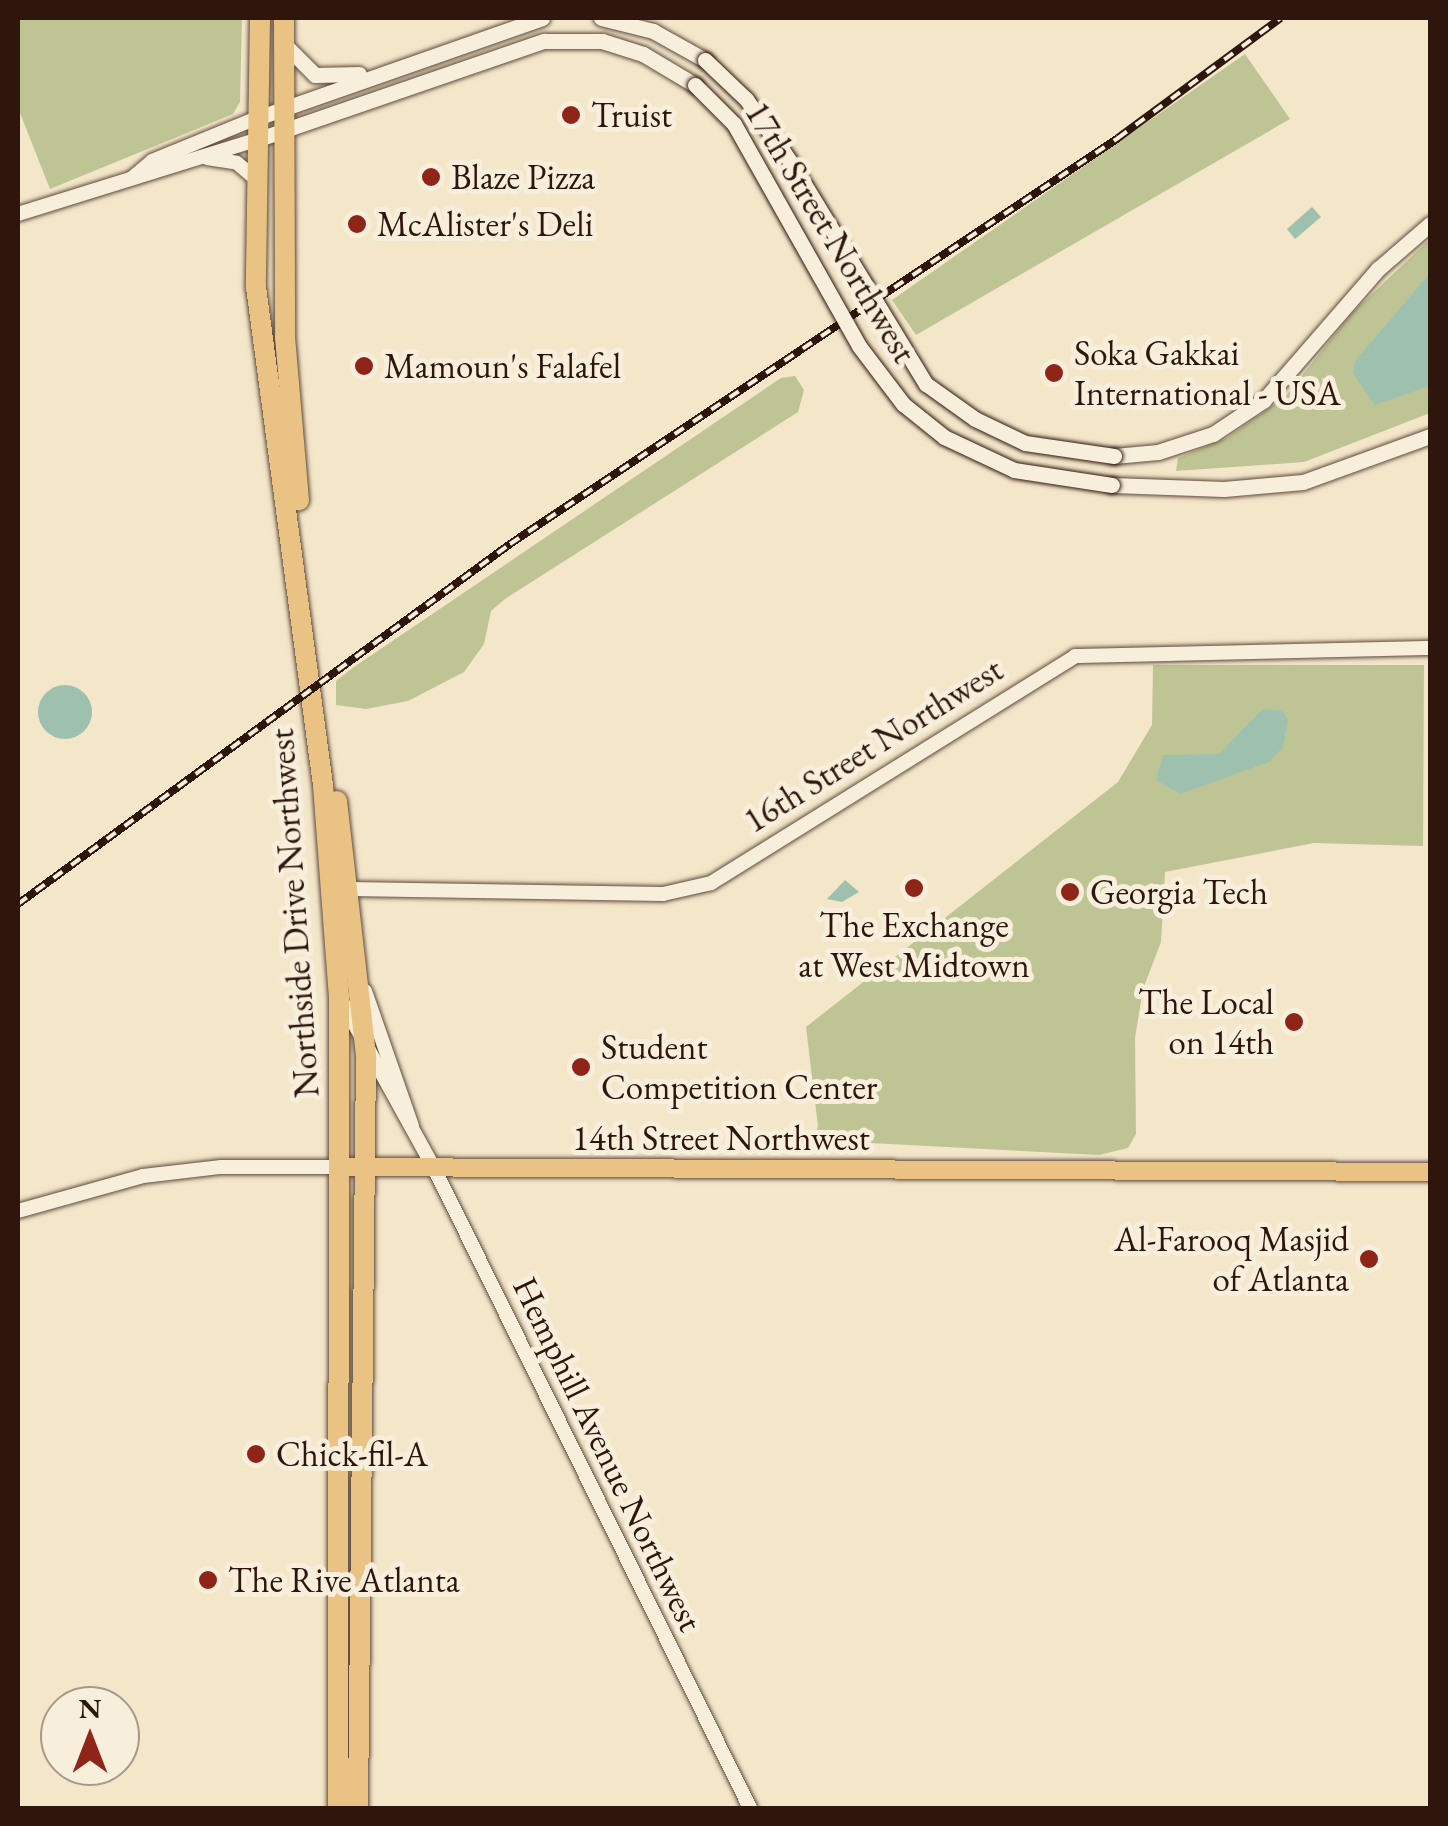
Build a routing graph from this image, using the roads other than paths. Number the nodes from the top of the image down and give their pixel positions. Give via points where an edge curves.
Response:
1 (260, 18) edge
2 (284, 18) edge
3 (542, 18) edge
4 (602, 18) edge
5 (284, 44) junction
6 (388, 70) junction
7 (283, 109) junction
8 (256, 129) junction
9 (282, 134) junction
10 (202, 157) junction
11 (256, 178) junction
12 (126, 183) junction
13 (18, 214) edge
14 (1430, 224) edge
15 (1430, 436) edge
16 (1430, 648) edge
17 (349, 889) junction
18 (360, 979) junction
19 (339, 996) junction
20 (364, 1034) junction
21 (412, 1127) junction
22 (341, 1167) junction
23 (365, 1167) junction
24 (434, 1168) junction
25 (1430, 1172) edge
26 (18, 1211) edge
27 (340, 1513) junction
28 (359, 1634) junction
29 (338, 1808) edge
30 (358, 1808) edge
31 (750, 1808) edge

1 - 8 highway, Northside Drive Northwest
2 - 5 highway, Northside Drive Northwest
3 - 6 main road, 17th Street Northwest
4 - 14 main road, 17th Street Northwest, bridge via 653,30 705,60 746,99 926,384 1025,443 1114,456 1158,452 1213,434 1264,400 1378,269
5 - 6 main road via 315,76
5 - 7 highway, Northside Drive Northwest
6 - 7 main road, 17th Street Northwest
7 - 8 main road, 17th Street Northwest
7 - 9 highway, Northside Drive Northwest
8 - 9 main road, 17th Street Northwest
8 - 10 street, 17th Street Northwest
8 - 11 highway, Northside Drive Northwest
8 - 12 street, 17th Street Northwest via 152,160
9 - 15 main road, 17th Street Northwest, bridge via 544,41 602,42 643,54 695,85 744,139 859,346 903,404 944,437 1014,470 1112,486 1224,489 1303,482
9 - 17 highway, Northside Drive Northwest via 290,424
10 - 11 street via 236,163
10 - 12 street, 17th Street Northwest
11 - 19 highway, Northside Drive Northwest via 260,327 323,785
12 - 13 street, 17th Street Northwest
16 - 17 street, 16th Street Northwest via 1075,656 711,883 663,894
17 - 18 highway, Northside Drive Northwest
18 - 20 highway, Northside Drive Northwest
18 - 21 street, Hemphill Avenue Northwest
19 - 20 street, Hemphill Avenue Northwest
19 - 22 highway, Northside Drive Northwest
20 - 21 street, Hemphill Avenue Northwest
20 - 23 highway, Northside Drive Northwest
21 - 24 street, Hemphill Avenue Northwest
22 - 23 main road, 14th Street Northwest
22 - 26 street, 14th Street Northwest via 220,1166 143,1176
22 - 27 highway, Northside Drive Northwest
23 - 24 main road, 14th Street Northwest
23 - 28 highway, Northside Drive Northwest
24 - 25 main road, 14th Street Northwest
24 - 31 street, Hemphill Avenue Northwest
27 - 28 highway via 352,1536 350,1602
27 - 29 highway, Northside Drive Northwest
28 - 30 highway, Northside Drive Northwest

